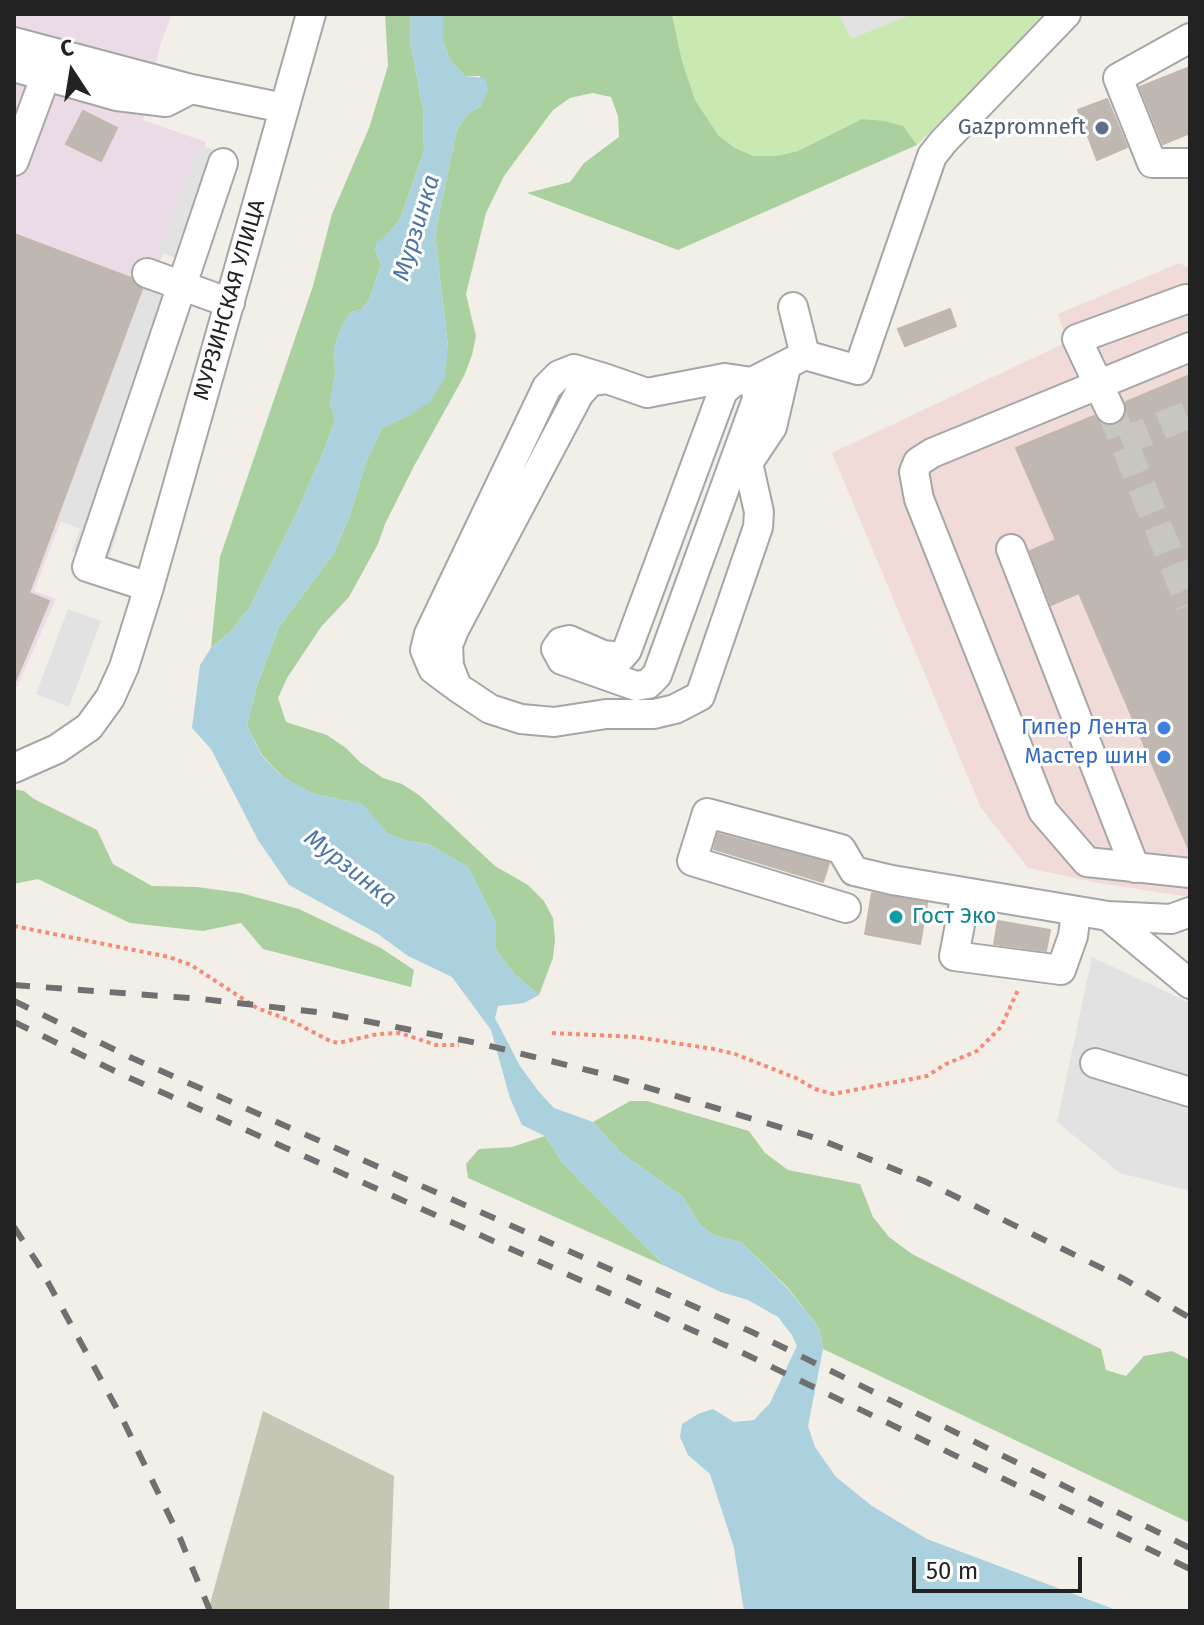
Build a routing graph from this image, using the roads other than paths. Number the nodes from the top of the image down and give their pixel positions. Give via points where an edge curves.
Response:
1 (311, 14) edge
2 (1066, 14) edge
3 (1186, 14) edge
4 (1190, 26) edge
5 (1190, 38) edge
6 (14, 42) edge
7 (14, 67) edge
8 (46, 75) junction
9 (191, 89) junction
10 (284, 108) junction
11 (14, 161) edge
12 (223, 163) dead end
13 (1190, 163) edge
14 (147, 273) dead end
15 (181, 286) junction
16 (1190, 300) edge
17 (230, 303) junction
18 (793, 307) dead end
19 (1190, 347) edge
20 (796, 361) junction
21 (744, 381) junction
22 (1104, 397) junction
23 (693, 437) dead end
24 (691, 476) junction
25 (735, 493) junction
26 (1011, 549) dead end
27 (149, 587) junction
28 (14, 768) edge
29 (1135, 868) junction
30 (854, 871) junction
31 (1190, 873) edge
32 (966, 893) junction
33 (1076, 912) junction
34 (1190, 912) edge
35 (1108, 916) junction
36 (1190, 984) edge
37 (1095, 1063) dead end
38 (1190, 1092) edge

1 - 10 street, МУРЗИНСКАЯ УЛИЦА
2 - 20 street via 932,156 858,370
3 - 4 street
5 - 13 street via 1118,78 1152,163
6 - 9 street
7 - 8 street
8 - 9 street via 117,96 166,102
8 - 11 street
9 - 10 street
10 - 17 street, МУРЗИНСКАЯ УЛИЦА
12 - 15 street
14 - 15 street
15 - 17 street
15 - 27 street via 87,567
16 - 22 street via 1077,339
17 - 27 street, МУРЗИНСКАЯ УЛИЦА
18 - 20 street
19 - 22 street
20 - 21 street
20 - 25 street via 772,427
21 - 24 street via 723,391
21 - 25 street via 758,390
21 - 25 street via 725,378 647,393 607,379 591,381 579,394 463,608 448,645 457,687 490,709 554,722 654,714 700,696 758,527 759,512
22 - 29 street via 932,453 914,472 919,499 1043,811 1087,862
23 - 24 street via 687,450
24 - 25 street via 627,650 621,657 603,655 569,640 556,649 562,660 636,686 648,684 657,675
26 - 29 street
27 - 28 street, МУРЗИНСКАЯ УЛИЦА via 124,667 89,727
29 - 31 street
30 - 30 street via 844,916 692,861 707,813 841,849
30 - 32 street
32 - 33 street
32 - 33 street via 954,956 1061,970
33 - 35 street
34 - 35 street via 1171,919
35 - 36 street
37 - 38 street

